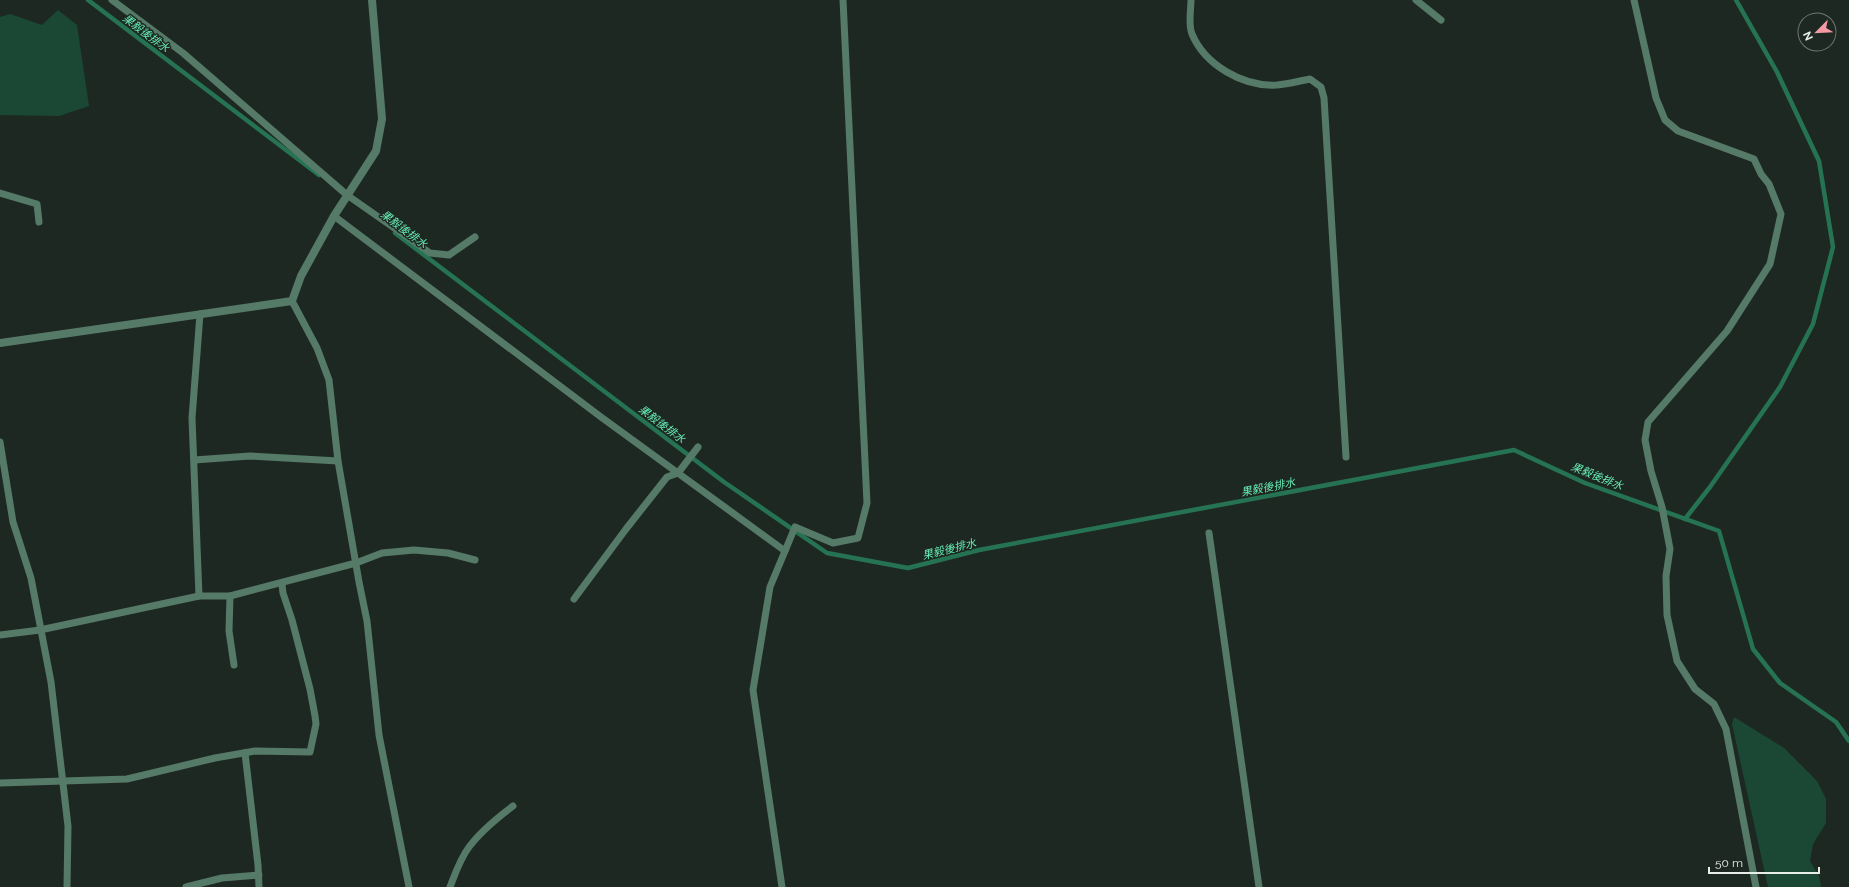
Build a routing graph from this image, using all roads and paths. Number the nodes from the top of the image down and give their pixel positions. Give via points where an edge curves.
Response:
1 (112, 0) edge
2 (372, 0) edge
3 (843, 0) edge
4 (1192, 0) edge
5 (1416, 0) edge
6 (1634, 0) edge
7 (1441, 20) dead end
8 (0, 193) edge
9 (348, 195) junction
10 (334, 216) junction
11 (39, 222) dead end
12 (475, 237) dead end
13 (292, 301) junction
14 (200, 314) junction
15 (0, 343) edge
16 (0, 442) edge
17 (698, 447) dead end
18 (1346, 457) dead end
19 (194, 460) junction
20 (338, 461) junction
21 (678, 474) junction
22 (1209, 533) dead end
23 (785, 551) junction
24 (475, 560) dead end
25 (356, 563) junction
26 (282, 584) junction
27 (199, 596) junction
28 (230, 596) junction
29 (574, 599) dead end
30 (40, 630) junction
31 (0, 634) edge
32 (234, 665) dead end
33 (245, 753) junction
34 (62, 781) junction
35 (0, 783) edge
36 (512, 806) dead end
37 (259, 875) junction
38 (67, 887) edge
39 (186, 887) edge
40 (259, 887) edge
41 (409, 887) edge
42 (450, 887) edge
43 (782, 887) edge
44 (1259, 887) edge
45 (1756, 887) edge

1 - 9 lane via 182,53
2 - 9 street via 382,119 376,151
3 - 23 lane via 867,503 858,538 833,543 795,527
4 - 18 lane via 1191,33 1204,53 1225,72 1256,83 1276,85 1310,79 1321,87 1324,98
5 - 7 lane
6 - 45 lane via 1656,98 1665,120 1678,131 1754,159 1769,184 1781,214 1770,264 1726,331 1648,422 1645,440 1670,549 1666,576 1666,615 1677,661 1695,689 1714,704 1726,729
8 - 11 lane via 37,204
9 - 10 street
9 - 12 lane via 430,253 449,255
10 - 13 street via 301,276
10 - 21 lane
13 - 14 street
13 - 20 lane via 317,348 329,380
14 - 15 street
14 - 19 lane via 192,418
16 - 30 lane via 13,522 31,578
17 - 21 lane
19 - 20 lane via 250,456
19 - 27 lane
20 - 25 lane
21 - 23 lane
21 - 29 lane via 667,477
22 - 44 lane
23 - 43 lane via 770,587 753,690
24 - 25 lane via 448,553 414,550 382,553
25 - 26 lane
25 - 41 lane via 367,621 380,735
26 - 28 lane
26 - 33 lane via 282,593 292,620 310,689 316,724 310,752
27 - 28 lane
27 - 30 lane
28 - 32 lane via 229,631
30 - 31 lane
30 - 34 lane via 51,682
33 - 34 lane via 127,779
33 - 37 lane
34 - 35 lane
34 - 38 lane via 68,826
36 - 42 lane via 469,847
37 - 39 lane via 222,878
37 - 40 lane

